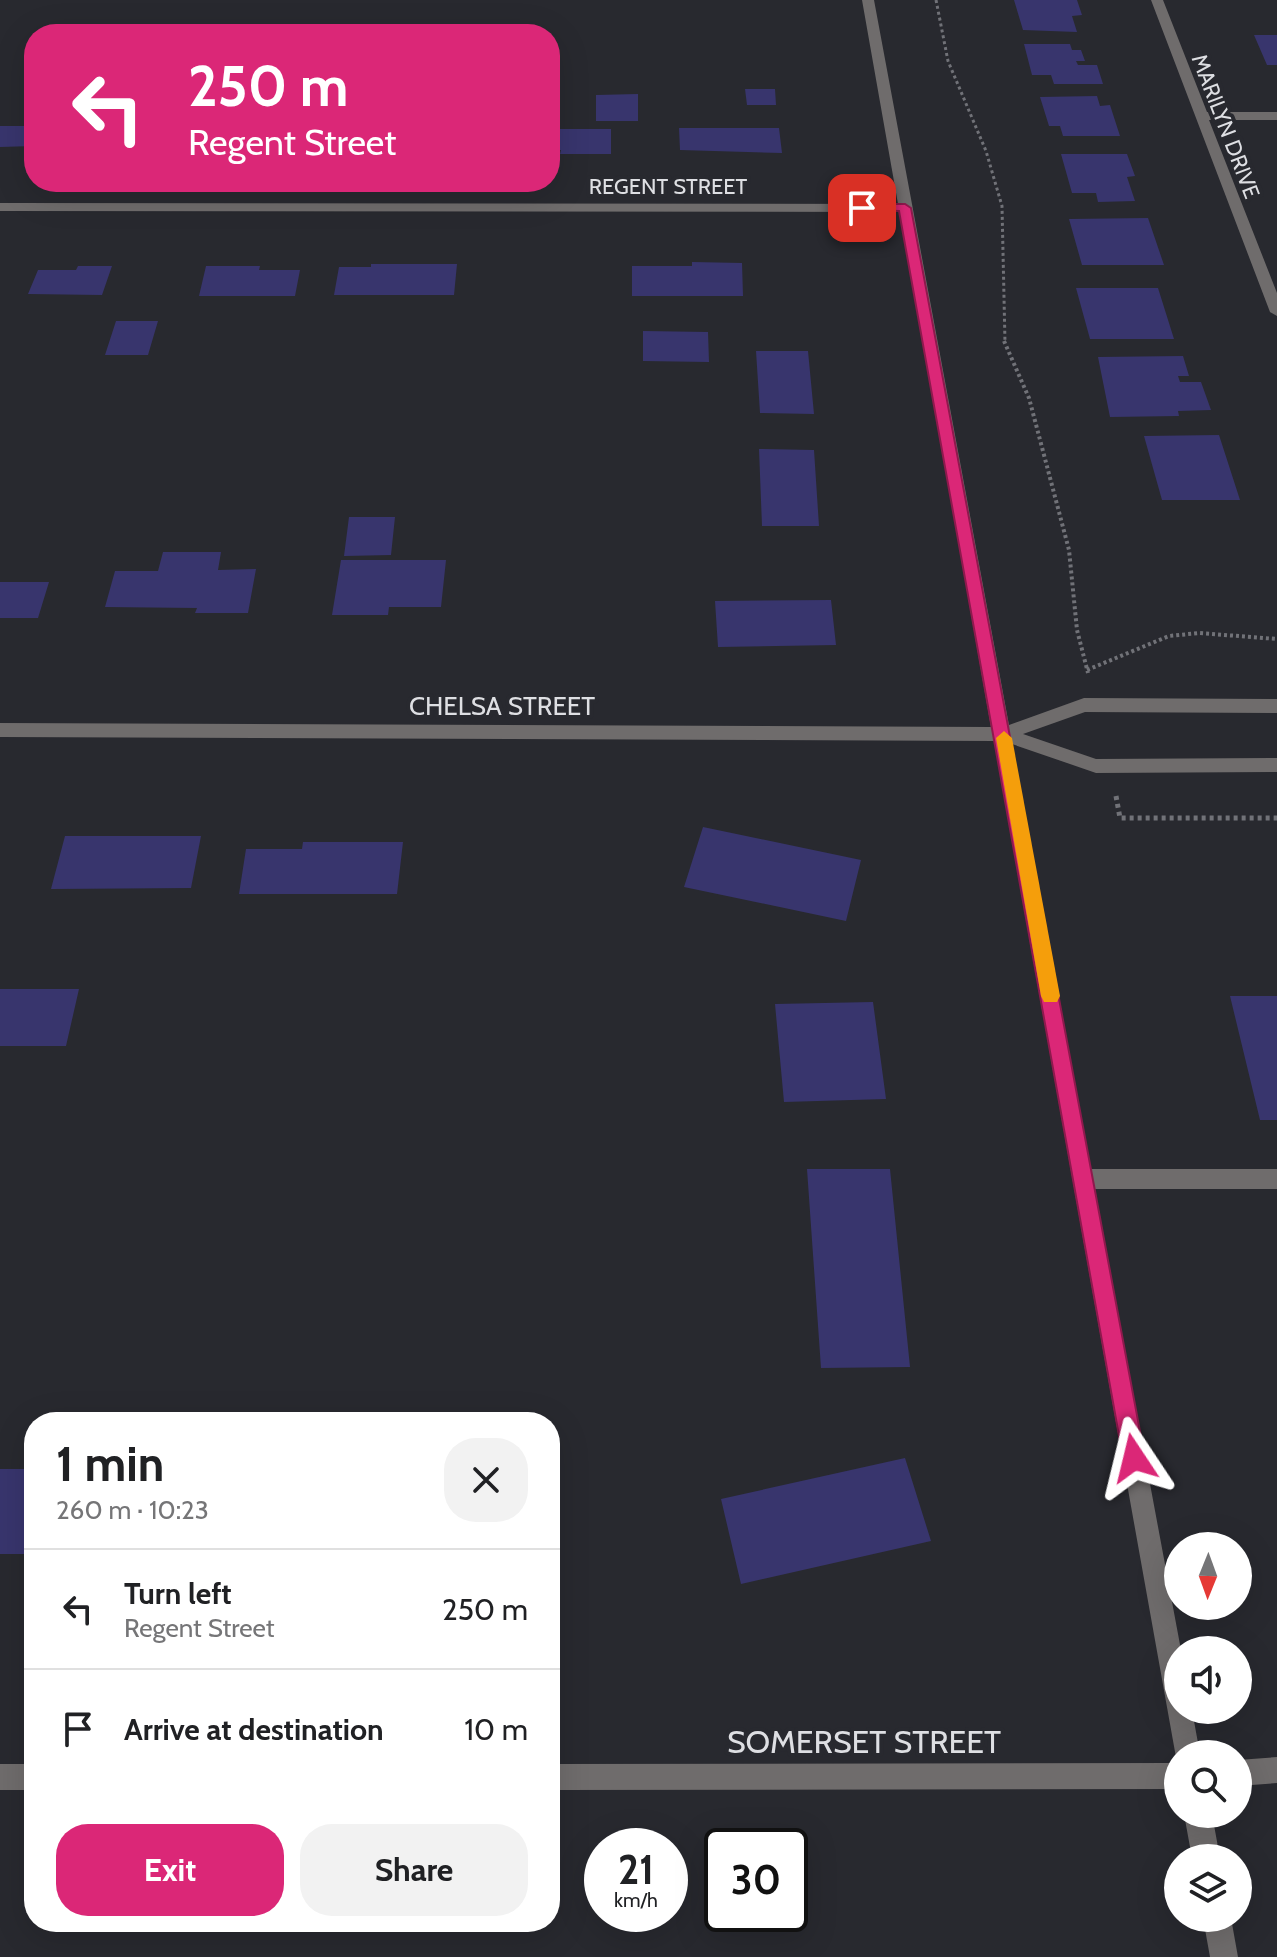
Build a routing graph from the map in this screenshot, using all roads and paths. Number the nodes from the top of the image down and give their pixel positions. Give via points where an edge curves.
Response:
1 (868, 0) edge
2 (936, 0) edge
3 (1157, 0) edge
4 (1201, 116) junction
5 (1277, 116) edge
6 (0, 207) edge
7 (905, 208) junction
8 (1277, 312) edge
9 (1277, 639) edge
10 (1087, 670) junction
11 (1096, 705) junction
12 (1277, 706) edge
13 (0, 730) edge
14 (1003, 734) junction
15 (1277, 765) edge
16 (1110, 766) junction
17 (1277, 818) edge
18 (1083, 1179) junction
19 (1277, 1179) edge
20 (1166, 1636) edge
21 (1277, 1770) edge
22 (1252, 1772) edge
23 (1164, 1776) edge
24 (0, 1777) edge
25 (24, 1777) edge
26 (560, 1777) edge
27 (1220, 1932) edge
28 (1224, 1957) edge

1 - 7 street
2 - 10 path via 948,61 986,151 1002,206 1004,340 1029,398 1059,510
3 - 4 street, MARILYN DRIVE
4 - 5 street
4 - 8 street, MARILYN DRIVE
6 - 7 street, REGENT STREET
7 - 14 street
9 - 10 path via 1169,636
10 - 11 path
11 - 12 street
11 - 14 street
13 - 14 street, CHELSA STREET
14 - 16 street via 1096,766
14 - 18 street
15 - 16 street
16 - 17 path via 1120,818
18 - 19 street
18 - 20 street
21 - 22 street
23 - 26 street, SOMERSET STREET
24 - 25 street
27 - 28 street

